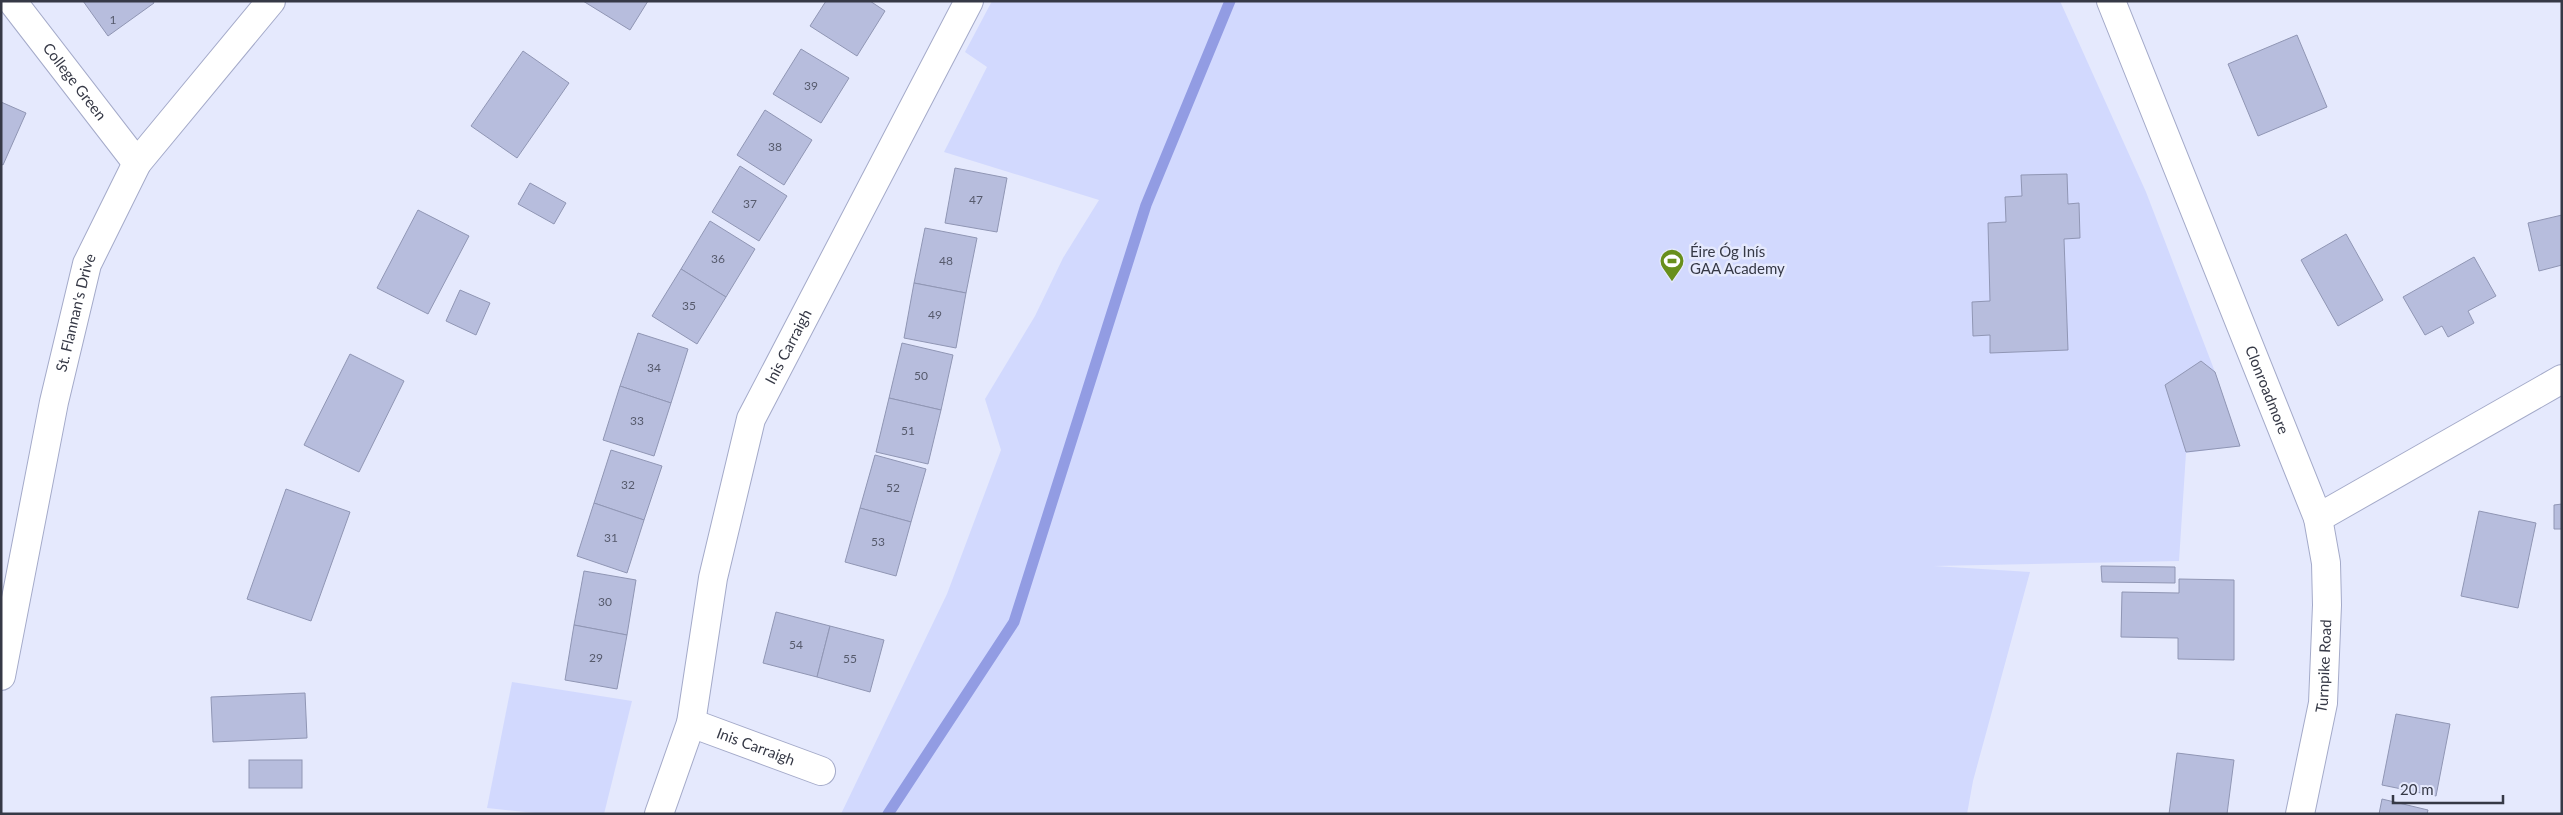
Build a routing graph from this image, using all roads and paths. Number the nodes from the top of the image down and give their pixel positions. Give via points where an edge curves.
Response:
1 (12, 1) edge
2 (271, 1) edge
3 (969, 1) edge
4 (2111, 1) edge
5 (137, 163) junction
6 (2562, 379) edge
7 (2318, 518) junction
8 (8, 602) edge
9 (1, 676) edge
10 (691, 723) junction
11 (821, 771) dead end
12 (659, 814) edge
13 (2300, 814) edge

1 - 5 street, College Green
2 - 5 street, St. Flannan's Drive
3 - 10 street, Inis Carraigh via 751,419 713,578
4 - 7 street, Clonroadmore
5 - 8 street, St. Flannan's Drive via 87,264
6 - 7 street
7 - 13 street, Turnpike Road via 2326,563 2323,703
8 - 9 street, St. Flannan's Drive
10 - 11 street, Inis Carraigh
10 - 12 street, Inis Carraigh

